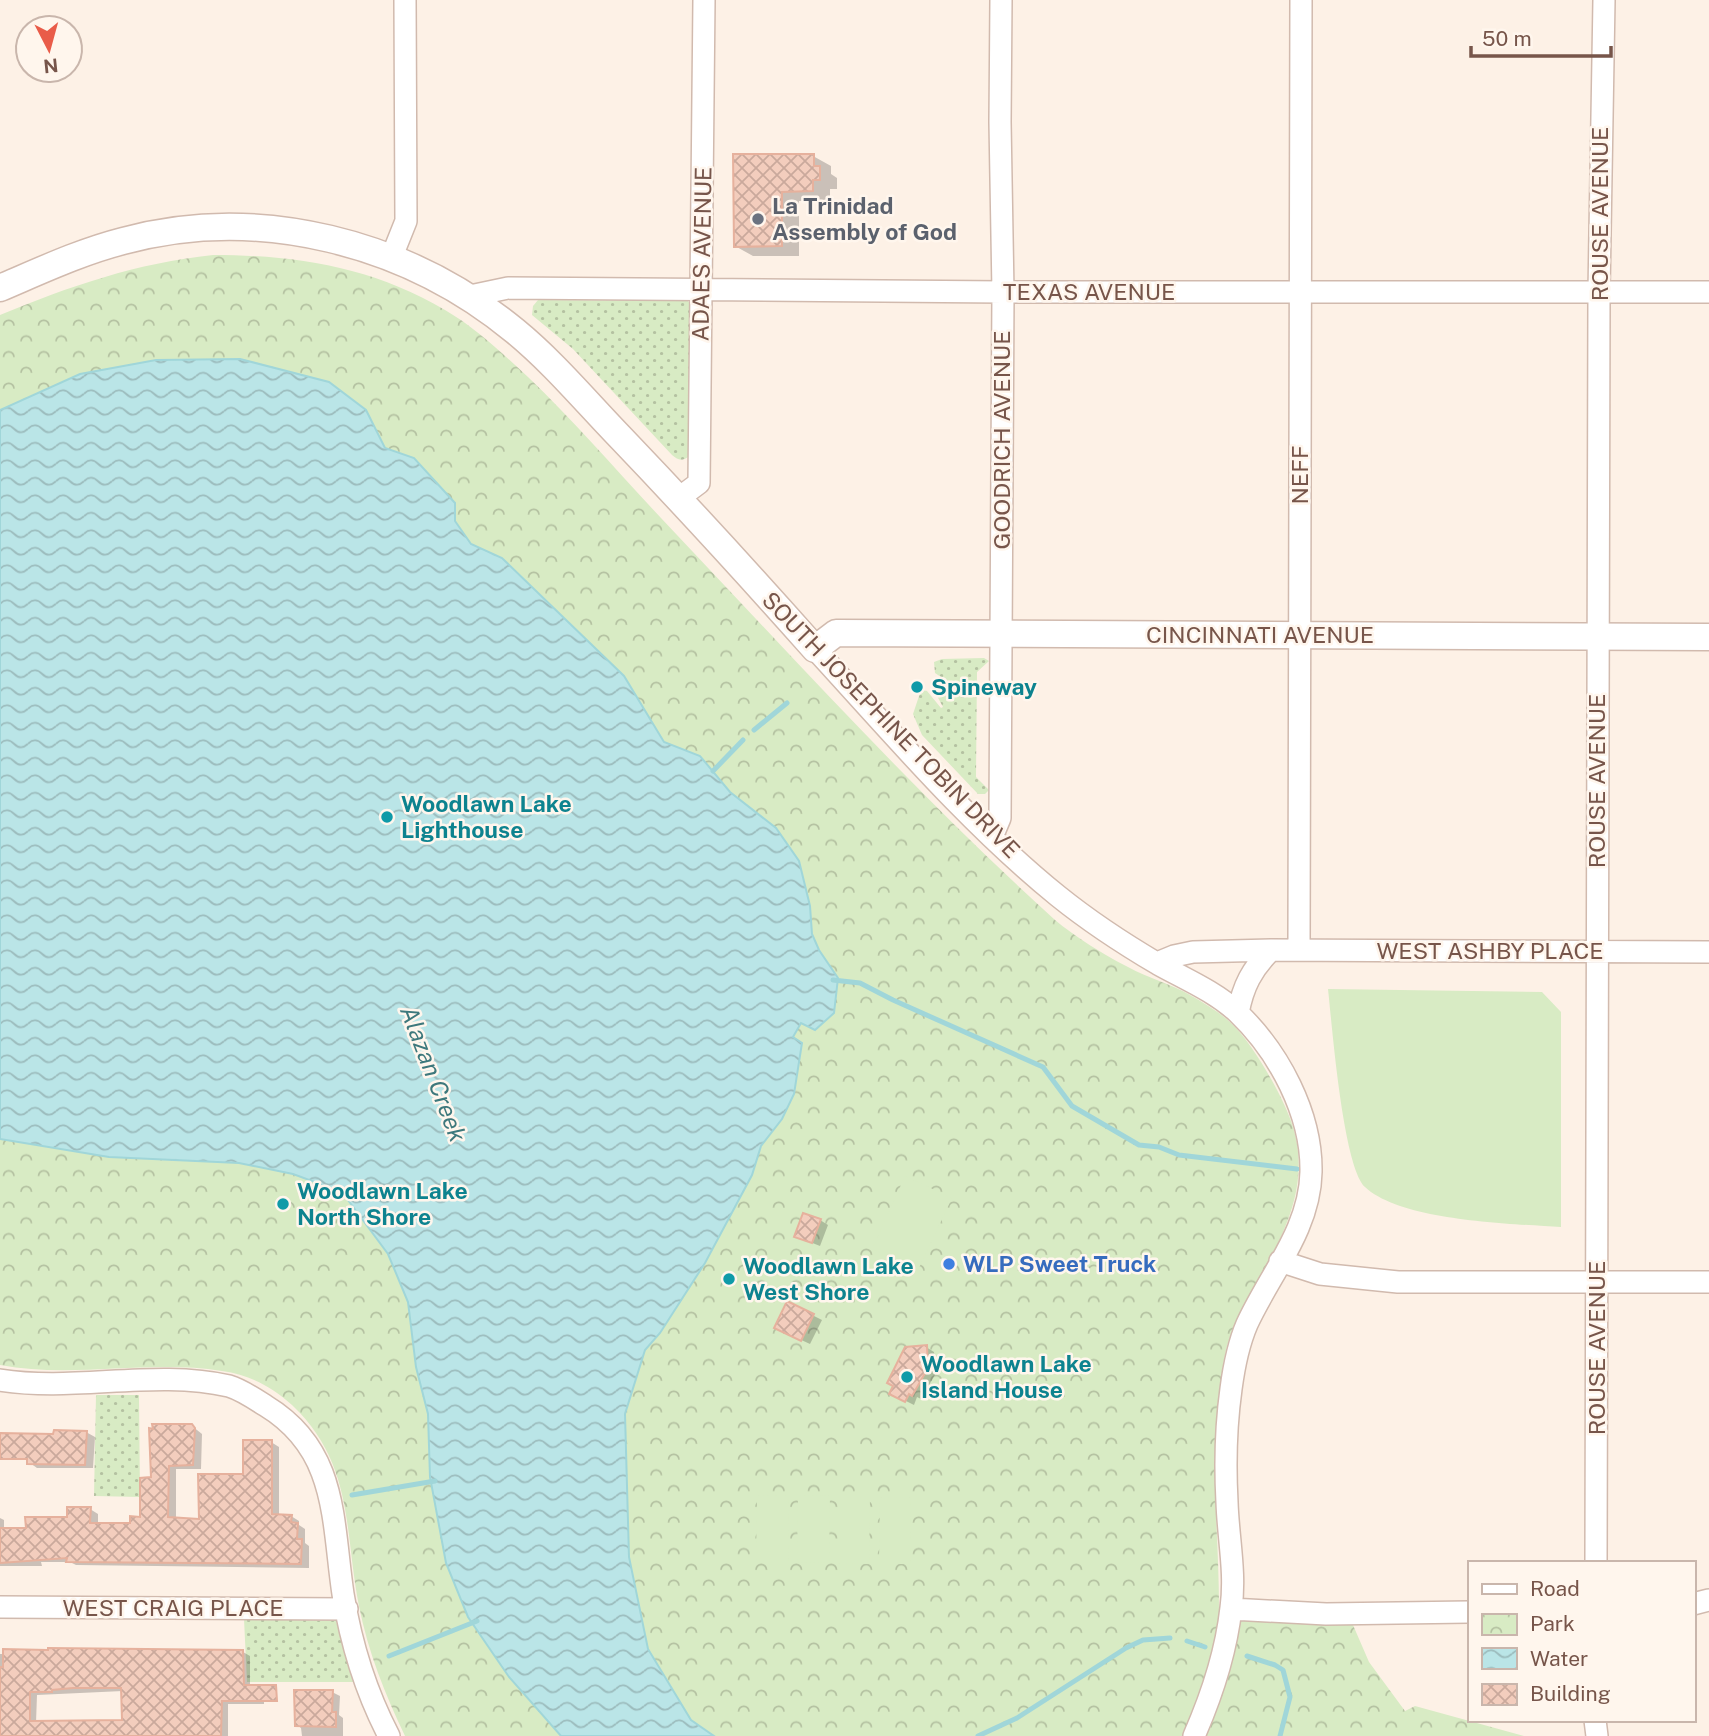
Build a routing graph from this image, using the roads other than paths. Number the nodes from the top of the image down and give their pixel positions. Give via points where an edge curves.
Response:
1 (405, 0) edge
2 (704, 0) edge
3 (1002, 0) edge
4 (1301, 0) edge
5 (1604, 0) edge
6 (391, 257) junction
7 (0, 288) edge
8 (701, 291) junction
9 (1300, 291) junction
10 (1003, 292) junction
11 (1599, 292) junction
12 (1709, 292) edge
13 (470, 296) junction
14 (679, 498) junction
15 (1000, 634) junction
16 (1300, 635) junction
17 (1598, 636) junction
18 (1709, 637) edge
19 (815, 649) junction
20 (992, 837) junction
21 (1271, 950) junction
22 (1299, 950) junction
23 (1597, 952) junction
24 (1709, 953) edge
25 (1157, 963) junction
26 (1238, 1013) junction
27 (1280, 1261) junction
28 (1597, 1281) junction
29 (1709, 1282) edge
30 (0, 1380) edge
31 (1596, 1561) edge
32 (0, 1607) edge
33 (347, 1609) junction
34 (1231, 1609) junction
35 (1468, 1612) edge
36 (389, 1736) edge
37 (1194, 1736) edge

1 - 6 street via 405,222
2 - 8 street, ADAES AVENUE
3 - 10 street, GOODRICH AVENUE
4 - 9 street, NEFF
5 - 11 street, ROUSE AVENUE
6 - 7 street, SOUTH JOSEPHINE TOBIN DRIVE via 298,233 213,228 124,240
6 - 13 street, SOUTH JOSEPHINE TOBIN DRIVE
8 - 10 street, TEXAS AVENUE
8 - 13 street, TEXAS AVENUE via 508,288
8 - 14 street, ADAES AVENUE via 699,482
9 - 10 street, TEXAS AVENUE
9 - 11 street, TEXAS AVENUE
9 - 16 street, NEFF
10 - 15 street, GOODRICH AVENUE
11 - 12 street, TEXAS AVENUE
11 - 17 street, ROUSE AVENUE
13 - 14 street, SOUTH JOSEPHINE TOBIN DRIVE via 516,332
14 - 19 street, SOUTH JOSEPHINE TOBIN DRIVE
15 - 16 street, CINCINNATI AVENUE
15 - 19 street, CINCINNATI AVENUE via 836,634
15 - 20 street, GOODRICH AVENUE via 1000,818
16 - 17 street, CINCINNATI AVENUE
16 - 22 street, NEFF
17 - 18 street, CINCINNATI AVENUE
17 - 23 street, ROUSE AVENUE
19 - 20 street, SOUTH JOSEPHINE TOBIN DRIVE
20 - 25 street, SOUTH JOSEPHINE TOBIN DRIVE via 1057,895
21 - 22 street, WEST ASHBY PLACE
21 - 25 street, WEST ASHBY PLACE via 1193,952
21 - 26 street via 1248,977
22 - 23 street, WEST ASHBY PLACE
23 - 24 street, WEST ASHBY PLACE
23 - 28 street, ROUSE AVENUE
25 - 26 street, SOUTH JOSEPHINE TOBIN DRIVE via 1213,993
26 - 27 street, SOUTH JOSEPHINE TOBIN DRIVE via 1279,1066 1296,1096 1307,1133 1311,1171 1306,1209
27 - 28 street via 1320,1274 1398,1282
27 - 34 street, SOUTH JOSEPHINE TOBIN DRIVE via 1247,1325 1228,1407
28 - 29 street
28 - 31 street, ROUSE AVENUE
30 - 33 street via 48,1384 186,1380 246,1393 287,1418 312,1447 328,1487
32 - 33 street, WEST CRAIG PLACE
33 - 36 street via 359,1664
34 - 35 street via 1326,1614
34 - 37 street, SOUTH JOSEPHINE TOBIN DRIVE via 1221,1665

